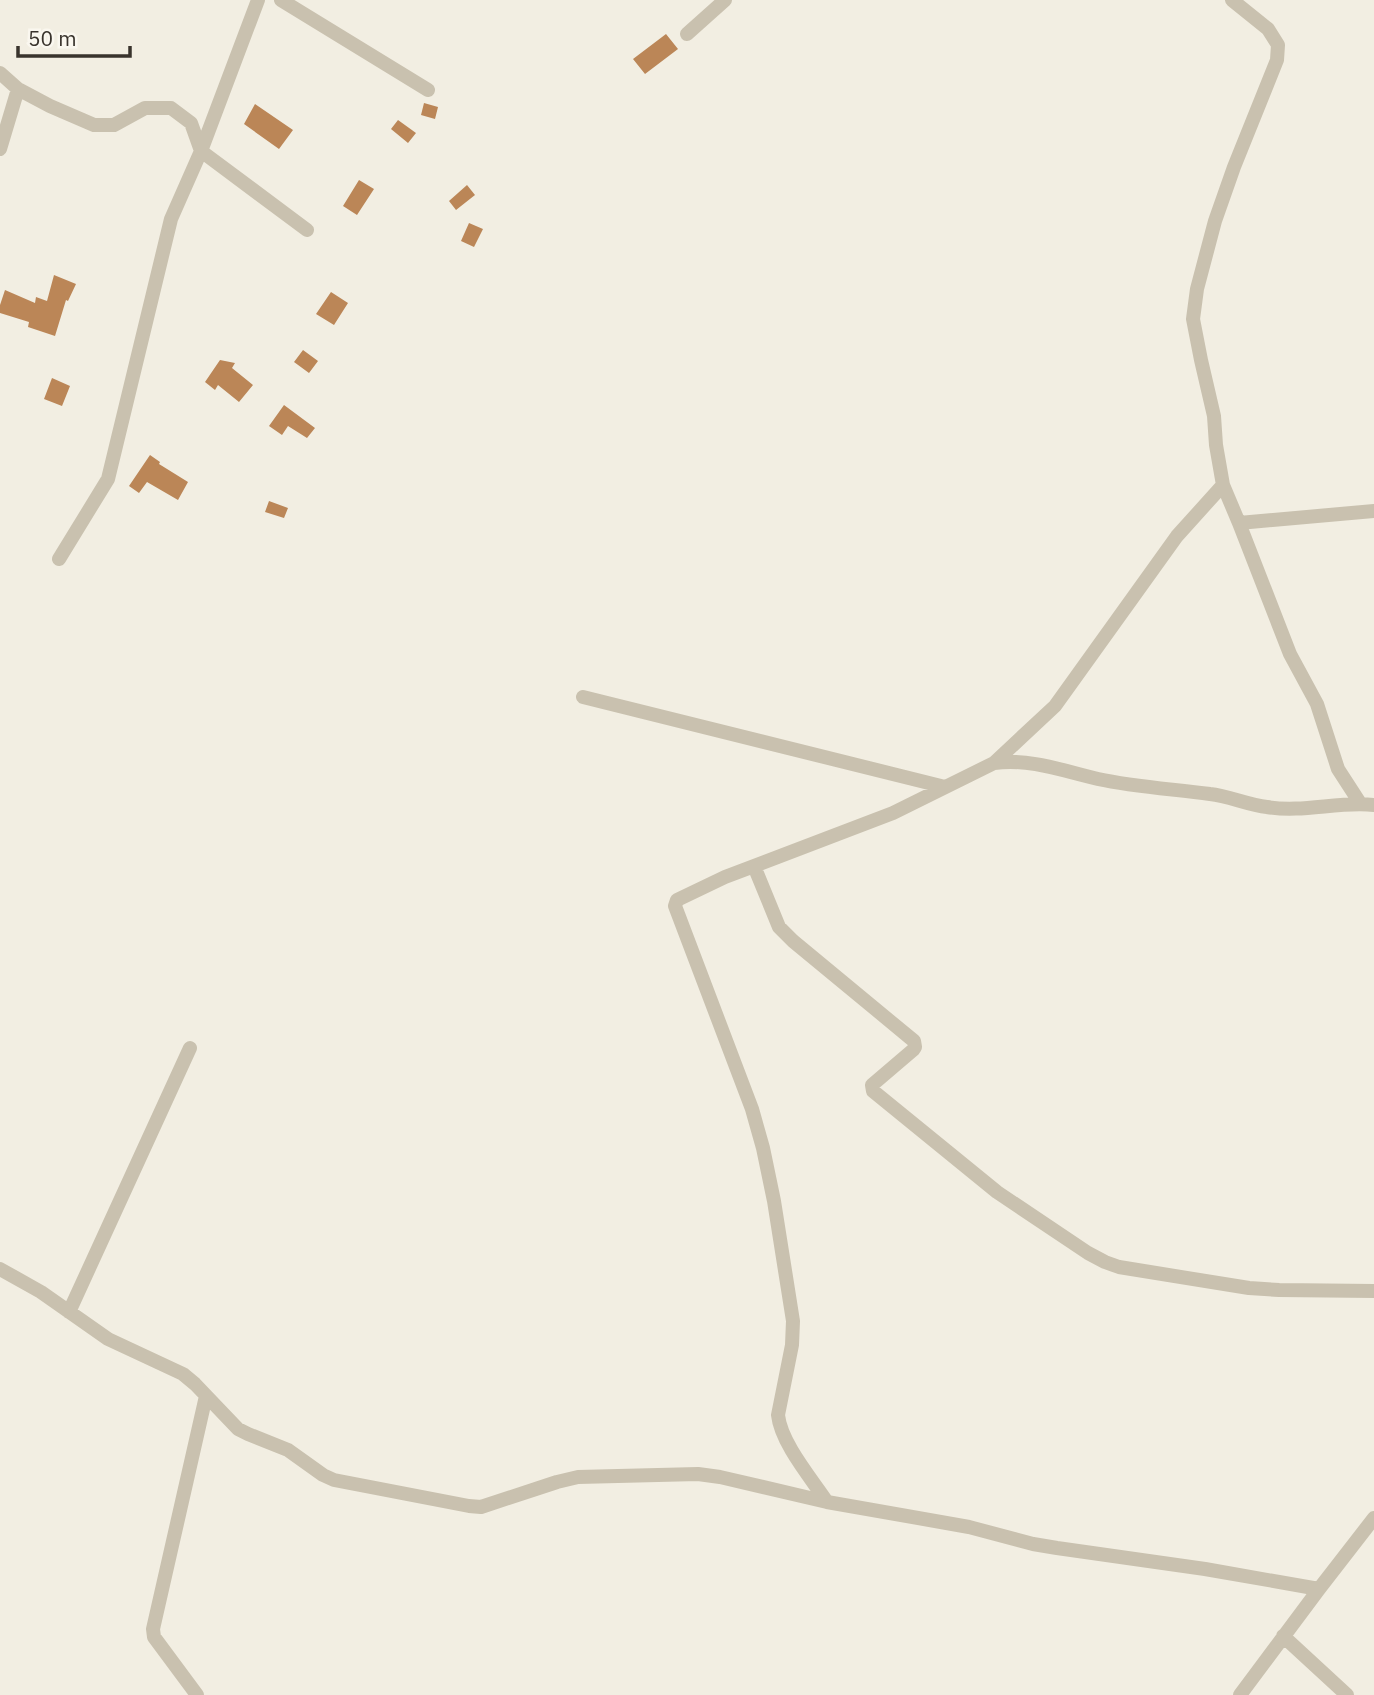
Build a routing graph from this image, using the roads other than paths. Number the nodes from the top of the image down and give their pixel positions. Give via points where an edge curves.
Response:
1 (258, 0) edge
2 (281, 0) edge
3 (725, 0) edge
4 (1231, 0) edge
5 (687, 34) dead end
6 (0, 72) edge
7 (18, 89) junction
8 (428, 90) dead end
9 (0, 149) edge
10 (201, 151) junction
11 (307, 230) dead end
12 (1223, 485) junction
13 (1374, 511) edge
14 (1239, 523) junction
15 (59, 559) dead end
16 (583, 697) dead end
17 (993, 763) junction
18 (945, 787) junction
19 (1367, 804) edge
20 (754, 866) junction
21 (190, 1048) dead end
22 (0, 1269) edge
23 (1374, 1291) edge
24 (69, 1312) junction
25 (206, 1396) junction
26 (828, 1502) junction
27 (1374, 1518) edge
28 (1319, 1589) junction
29 (1283, 1636) junction
30 (197, 1695) edge
31 (1240, 1695) edge
32 (1347, 1695) edge

1 - 10 street
2 - 8 street
3 - 5 street
4 - 12 street via 1268,29 1278,45 1215,221 1193,319
6 - 7 street
7 - 9 street
7 - 10 street via 94,125 114,125 145,108 171,107 191,123
10 - 11 street
10 - 15 street via 171,219 108,479
12 - 14 street
12 - 17 street via 1177,536 1055,706
13 - 14 street
14 - 19 street via 1290,654 1317,704 1338,769
16 - 18 street
17 - 18 street
17 - 19 street via 1032,763 1283,809
18 - 20 street via 877,820
20 - 23 street via 784,933 914,1041 913,1050 872,1085 873,1091 997,1192 1088,1253 1119,1267 1257,1289
20 - 26 street via 677,900 675,909 763,1148 793,1321 779,1425
21 - 24 street
22 - 24 street
24 - 25 street via 108,1339 183,1374
25 - 26 street via 238,1429 288,1450 334,1480 469,1506 495,1504 578,1477 698,1474
25 - 30 street via 153,1629 154,1637
26 - 28 street via 970,1527 1045,1546
27 - 28 street
28 - 29 street
29 - 31 street
29 - 32 street

